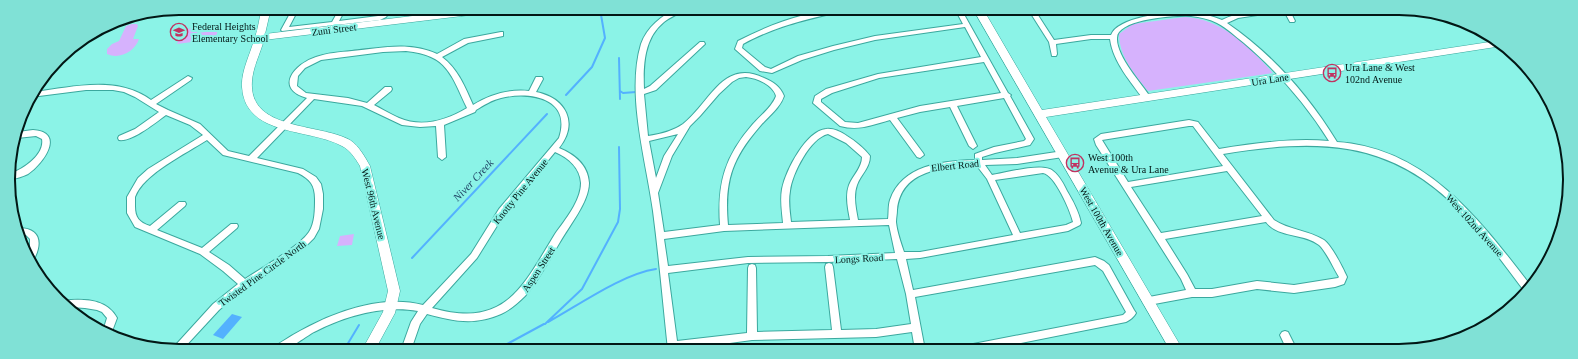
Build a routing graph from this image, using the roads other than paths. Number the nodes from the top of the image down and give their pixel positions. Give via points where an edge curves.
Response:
1 (265, 15) edge
2 (292, 15) edge
3 (339, 15) edge
4 (385, 15) edge
5 (446, 15) edge
6 (671, 15) edge
7 (821, 15) edge
8 (962, 15) edge
9 (982, 15) edge
10 (1035, 15) edge
11 (1179, 15) edge
12 (1194, 15) edge
13 (1243, 15) edge
14 (1289, 15) edge
15 (1292, 21) dead end
16 (335, 23) junction
17 (1222, 23) junction
18 (967, 24) junction
19 (500, 34) dead end
20 (1113, 37) junction
21 (260, 38) junction
22 (1052, 42) junction
23 (702, 44) dead end
24 (1493, 45) edge
25 (1054, 54) dead end
26 (438, 56) junction
27 (986, 58) junction
28 (1283, 77) junction
29 (188, 78) dead end
30 (539, 79) dead end
31 (388, 89) dead end
32 (641, 92) junction
33 (39, 94) edge
34 (532, 94) junction
35 (1007, 95) junction
36 (312, 97) junction
37 (1147, 98) junction
38 (152, 103) junction
39 (952, 103) junction
40 (368, 106) junction
41 (472, 110) junction
42 (165, 112) junction
43 (1040, 114) junction
44 (891, 116) junction
45 (440, 123) junction
46 (283, 125) junction
47 (687, 125) junction
48 (22, 135) edge
49 (208, 136) junction
50 (122, 138) dead end
51 (644, 139) junction
52 (1334, 143) junction
53 (973, 146) dead end
54 (555, 148) junction
55 (996, 149) junction
56 (1218, 152) junction
57 (1063, 154) junction
58 (920, 155) dead end
59 (442, 156) dead end
60 (252, 159) junction
61 (979, 162) junction
62 (1001, 162) junction
63 (1229, 168) junction
64 (15, 175) edge
65 (990, 178) junction
66 (1126, 185) junction
67 (654, 193) junction
68 (182, 204) dead end
69 (1268, 218) junction
70 (892, 222) junction
71 (855, 224) junction
72 (234, 226) dead end
73 (787, 226) junction
74 (724, 228) junction
75 (150, 231) junction
76 (24, 232) edge
77 (659, 236) junction
78 (1018, 237) junction
79 (1159, 237) junction
80 (203, 252) junction
81 (33, 253) edge
82 (900, 256) junction
83 (829, 267) dead end
84 (752, 268) dead end
85 (664, 270) junction
86 (244, 284) junction
87 (1525, 285) edge
88 (1192, 293) junction
89 (910, 294) junction
90 (1149, 301) junction
91 (71, 303) edge
92 (391, 306) junction
93 (424, 310) junction
94 (916, 327) junction
95 (109, 328) edge
96 (837, 333) junction
97 (1285, 335) dead end
98 (752, 336) junction
99 (182, 344) edge
100 (286, 344) edge
101 (371, 344) edge
102 (408, 344) edge
103 (673, 344) edge
104 (699, 344) edge
105 (919, 344) edge
106 (993, 344) edge
107 (1174, 344) edge
108 (1289, 344) edge

1 - 21 street, West 96th Avenue
2 - 16 street via 284,30
3 - 16 street
4 - 16 street
5 - 21 street, Zuni Street
6 - 32 street via 661,20 648,36 644,50
7 - 18 street via 782,25 748,38 737,47 766,70 772,70 800,58 875,38
8 - 18 street
9 - 43 street, West 100th Avenue
10 - 22 street
11 - 20 street via 1132,21 1116,30
12 - 17 street
13 - 17 street
14 - 15 street
17 - 28 street via 1263,56
18 - 27 street
19 - 26 street via 466,41
20 - 22 street
20 - 37 street via 1122,61
21 - 46 street, West 96th Avenue via 248,79 247,95 255,110
22 - 25 street
23 - 32 street via 653,88
24 - 28 street, Ura Lane
26 - 36 street via 396,48 319,58 298,70 292,84 300,93
26 - 41 street via 450,67
27 - 35 street
27 - 44 street via 884,75 829,91 817,100 820,106 843,124 858,126
28 - 37 street, Ura Lane
28 - 52 street via 1313,110
29 - 38 street
30 - 34 street
31 - 40 street
32 - 51 street
33 - 38 street, Twisted Pine Circle North via 109,88 133,93
34 - 41 street, Knotty Pine Avenue via 502,96 486,101
34 - 54 street, Knotty Pine Avenue via 554,101 565,116 565,134
35 - 39 street
35 - 55 street via 1030,140 1027,143
36 - 40 street, Knotty Pine Avenue
36 - 46 street
37 - 43 street, Ura Lane
38 - 42 street, Twisted Pine Circle North
39 - 44 street
39 - 53 street
40 - 45 street, Knotty Pine Avenue via 407,123
41 - 45 street, Knotty Pine Avenue
42 - 49 street, Twisted Pine Circle North via 198,126
42 - 50 street via 138,131
43 - 57 street, West 100th Avenue
44 - 58 street
45 - 59 street
46 - 60 street
46 - 92 street, West 96th Avenue via 338,139 360,156 365,166 393,283
47 - 51 street via 670,134
47 - 67 street via 668,156
47 - 74 street via 736,76 754,76 776,87 779,93 777,103 748,134 729,164 722,190
48 - 64 street via 41,134 47,141 35,164
49 - 60 street, Twisted Pine Circle North via 221,150
49 - 75 street via 151,171 133,192 130,202 132,218 138,225
51 - 67 street
52 - 56 street, West 102nd Avenue via 1276,143
52 - 87 street, West 102nd Avenue via 1382,154 1430,179 1469,215
54 - 93 street, Knotty Pine Avenue via 502,211 474,256
54 - 93 street, Aspen Street via 580,165 585,178 584,191 532,282 497,312 459,318
55 - 61 street via 978,156
55 - 62 street
56 - 63 street
56 - 66 street via 1197,125 1191,123 1099,138 1099,143
57 - 62 street, Elbert Road
57 - 90 street, West 100th Avenue
60 - 86 street, Twisted Pine Circle North via 292,168 310,176 317,184 319,196 317,222 308,240
61 - 62 street, Elbert Road
61 - 65 street
61 - 70 street, Elbert Road via 927,168 912,176 904,182 897,193 892,210
63 - 66 street
63 - 69 street
65 - 78 street
65 - 78 street, Longs Road via 1040,170 1051,173 1077,219 1074,226
66 - 79 street
67 - 77 street
68 - 75 street
69 - 79 street
69 - 88 street via 1278,227 1322,243 1342,274 1342,279 1335,283 1294,289 1261,285 1212,293
70 - 71 street
70 - 82 street, Elbert Road
71 - 73 street
71 - 73 street via 852,191 867,159 862,151 829,131 822,132 804,150 790,176 786,188
72 - 80 street
73 - 74 street
74 - 77 street
75 - 80 street
76 - 81 street via 35,238 36,245
77 - 85 street
78 - 82 street, Longs Road via 920,255
79 - 88 street
80 - 86 street
82 - 85 street, Longs Road via 748,260
82 - 89 street, Elbert Road
83 - 96 street
84 - 98 street
85 - 103 street
86 - 99 street, Twisted Pine Circle North via 216,307
88 - 90 street
89 - 94 street, Elbert Road
89 - 106 street via 1095,261 1106,268 1131,313 1126,318
90 - 107 street, West 100th Avenue
91 - 95 street via 83,302 108,312 112,318
92 - 93 street, Aspen Street via 411,306
92 - 100 street, Aspen Street via 333,318 303,332
92 - 101 street, West 96th Avenue
93 - 102 street, Knotty Pine Avenue via 416,322
94 - 96 street via 876,333
94 - 105 street, Elbert Road
96 - 98 street
97 - 108 street
98 - 104 street

